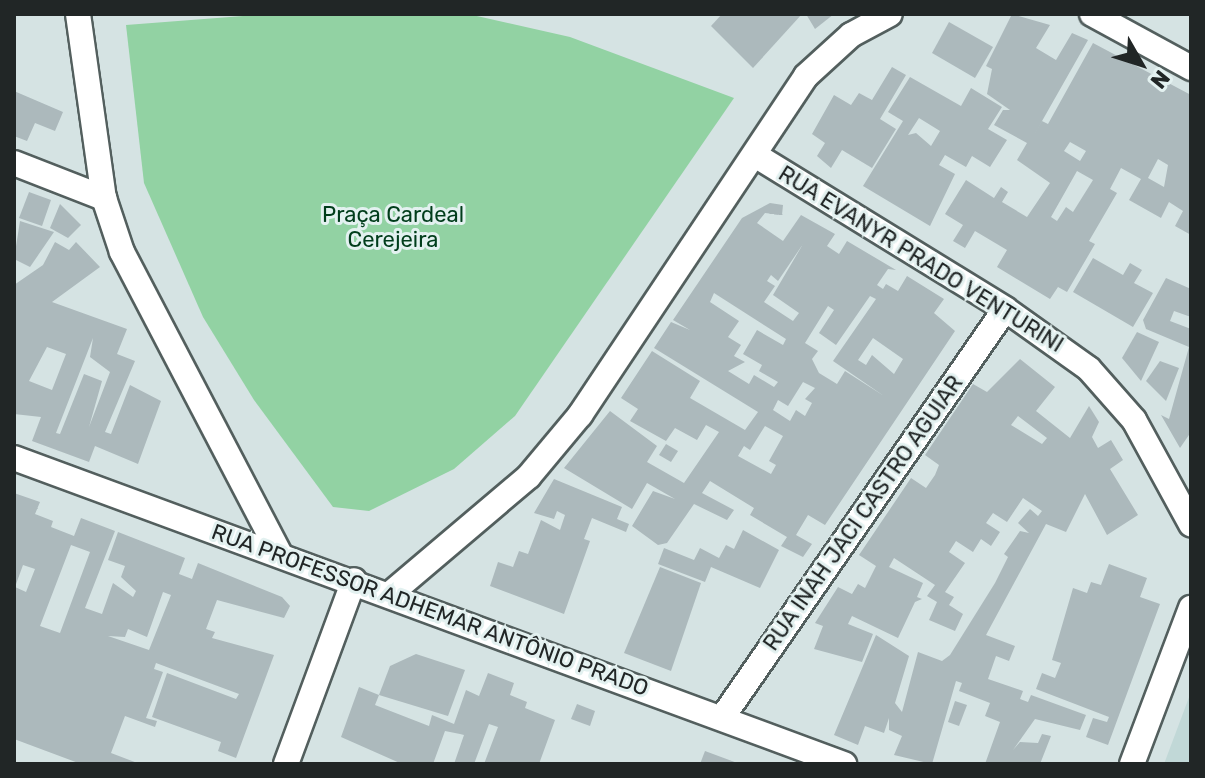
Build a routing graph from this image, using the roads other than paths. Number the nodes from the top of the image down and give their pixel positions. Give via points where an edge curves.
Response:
1 (78, 14) edge
2 (890, 14) edge
3 (1092, 14) edge
4 (1191, 68) edge
5 (755, 155) junction
6 (14, 163) edge
7 (104, 198) junction
8 (1005, 309) junction
9 (14, 458) edge
10 (1191, 524) edge
11 (280, 554) junction
12 (354, 580) junction
13 (390, 594) junction
14 (1191, 608) edge
15 (722, 718) junction
16 (286, 764) edge
17 (844, 764) edge
18 (1132, 764) edge

1 - 7 street
2 - 5 street via 851,35 806,76
3 - 4 street
5 - 8 street, RUA EVANYR PRADO VENTURINI
5 - 13 street via 546,456
6 - 7 street
7 - 11 street via 122,252
8 - 10 street, RUA EVANYR PRADO VENTURINI via 1089,369 1134,420
8 - 15 street, RUA INAH JACI CASTRO AGUIAR
9 - 11 street, RUA PROFESSOR ADHEMAR ANTÔNIO PRADO
11 - 12 street, RUA PROFESSOR ADHEMAR ANTÔNIO PRADO
12 - 13 street, RUA PROFESSOR ADHEMAR ANTÔNIO PRADO
12 - 16 street
13 - 15 street, RUA PROFESSOR ADHEMAR ANTÔNIO PRADO
14 - 18 street
15 - 17 street, RUA PROFESSOR ADHEMAR ANTÔNIO PRADO

